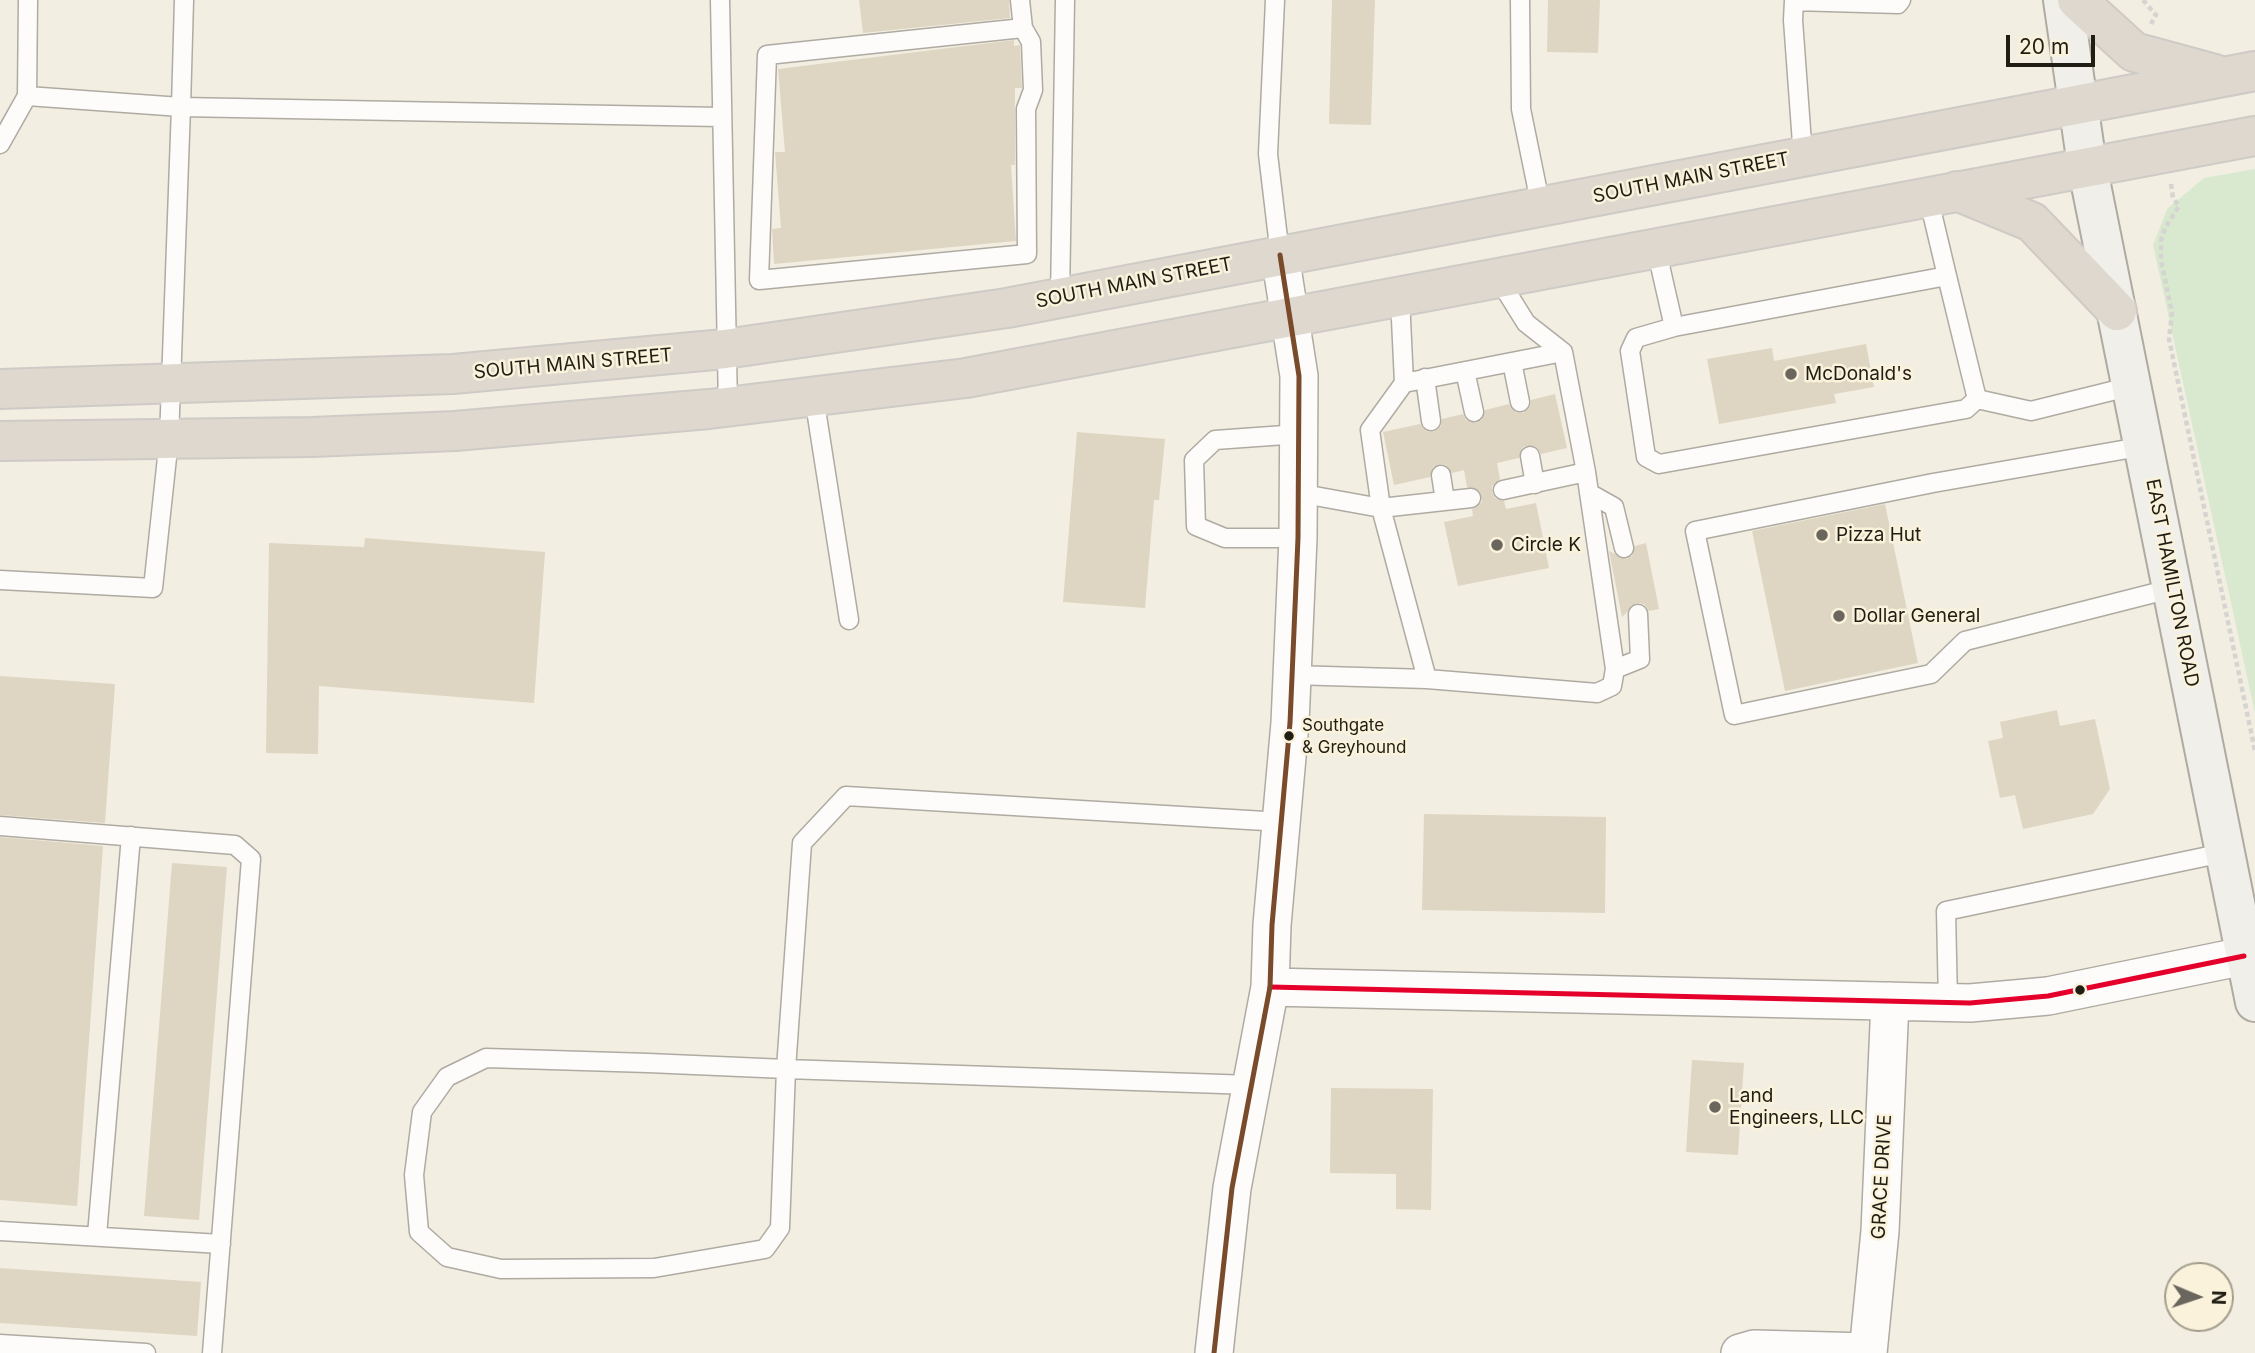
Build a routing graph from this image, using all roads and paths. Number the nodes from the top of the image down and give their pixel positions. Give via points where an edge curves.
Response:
1 (27, 0) edge
2 (184, 0) edge
3 (720, 0) edge
4 (1020, 0) edge
5 (1065, 0) edge
6 (1275, 0) edge
7 (1520, 0) edge
8 (1901, 0) edge
9 (2063, 0) edge
10 (2077, 0) edge
11 (2143, 0) edge
12 (1786, 1) edge
13 (1023, 28) junction
14 (2147, 30) dead end
15 (2240, 74) edge
16 (27, 96) junction
17 (2077, 105) junction
18 (181, 107) junction
19 (720, 117) junction
20 (2255, 135) edge
21 (0, 144) edge
22 (1803, 157) junction
23 (2087, 165) junction
24 (1942, 193) junction
25 (2173, 198) dead end
26 (1541, 207) junction
27 (1656, 248) junction
28 (1280, 255) junction
29 (1947, 276) junction
30 (1498, 278) junction
31 (1060, 297) junction
32 (1399, 298) junction
33 (2117, 311) junction
34 (1291, 316) junction
35 (1674, 327) junction
36 (725, 349) junction
37 (1563, 352) junction
38 (1512, 362) junction
39 (1465, 371) junction
40 (1424, 378) junction
41 (1404, 383) junction
42 (169, 384) junction
43 (2132, 386) junction
44 (0, 389) edge
45 (814, 397) junction
46 (1977, 399) junction
47 (1520, 402) dead end
48 (728, 407) junction
49 (1474, 412) dead end
50 (1431, 421) dead end
51 (1299, 434) junction
52 (169, 439) junction
53 (0, 441) edge
54 (2145, 446) junction
55 (1530, 456) dead end
56 (1586, 472) junction
57 (1441, 475) dead end
58 (1535, 484) junction
59 (1503, 491) dead end
60 (1298, 493) junction
61 (1588, 493) junction
62 (1471, 498) dead end
63 (1445, 501) junction
64 (1381, 508) junction
65 (1298, 538) junction
66 (1624, 548) dead end
67 (0, 580) edge
68 (2174, 587) junction
69 (1638, 614) dead end
70 (849, 620) dead end
71 (1615, 669) junction
72 (1292, 675) junction
73 (1427, 679) junction
74 (2255, 751) edge
75 (1282, 822) junction
76 (0, 826) edge
77 (131, 836) junction
78 (2223, 853) junction
79 (2244, 956) junction
80 (1270, 987) junction
81 (1890, 1001) junction
82 (2255, 1002) edge
83 (1948, 1003) junction
84 (786, 1069) junction
85 (1251, 1085) junction
86 (0, 1231) edge
87 (97, 1235) junction
88 (221, 1244) junction
89 (0, 1344) edge
90 (1868, 1352) edge
91 (146, 1353) edge
92 (212, 1353) edge
93 (1214, 1353) edge
94 (1740, 1353) edge

1 - 16 lane
2 - 18 lane
3 - 19 lane
4 - 13 lane
5 - 31 lane
6 - 28 lane via 1268,153
7 - 26 lane via 1521,109
8 - 12 lane via 1898,4
9 - 17 main road, EAST HAMILTON ROAD
10 - 15 highway via 2134,52
11 - 14 path via 2156,15
12 - 22 lane via 1793,20
13 - 13 lane via 767,55 759,280 1027,254 1026,109 1033,90 1031,42
15 - 17 highway, SOUTH MAIN STREET
16 - 18 lane
16 - 21 lane
17 - 22 highway, SOUTH MAIN STREET
17 - 23 main road, EAST HAMILTON ROAD
18 - 19 lane
18 - 42 lane
19 - 36 lane
20 - 23 highway
22 - 26 highway, SOUTH MAIN STREET
23 - 24 highway
23 - 33 main road, EAST HAMILTON ROAD
24 - 27 highway
24 - 29 lane
24 - 33 highway via 2032,222
25 - 74 path via 2179,206 2161,241 2172,313 2169,340
26 - 28 highway, SOUTH MAIN STREET
27 - 30 highway
27 - 35 lane
28 - 31 highway, SOUTH MAIN STREET
28 - 34 street
29 - 35 lane
29 - 46 lane
30 - 32 highway
30 - 37 lane via 1526,323
31 - 36 highway, SOUTH MAIN STREET
32 - 34 highway
32 - 41 lane
33 - 43 main road, EAST HAMILTON ROAD
34 - 45 highway via 966,378
34 - 51 street via 1299,376
35 - 46 lane via 1636,338 1630,351 1646,457 1659,464 1966,410
36 - 42 highway, SOUTH MAIN STREET via 453,374
36 - 48 lane
37 - 38 lane
37 - 56 lane
38 - 39 lane
38 - 47 lane
39 - 40 lane
39 - 49 lane
40 - 41 lane
40 - 50 lane
41 - 64 lane via 1370,430
42 - 44 highway, SOUTH MAIN STREET
42 - 52 lane
43 - 46 lane via 2031,411
43 - 54 main road, EAST HAMILTON ROAD
45 - 48 highway
45 - 70 lane
48 - 52 highway via 455,431
51 - 60 street
51 - 65 lane via 1215,440 1194,460 1196,526 1225,538
52 - 53 highway
52 - 67 lane via 153,588
54 - 68 main road, EAST HAMILTON ROAD
54 - 68 lane via 1695,531 1734,715 1930,674 1965,641
55 - 58 lane
56 - 58 lane
56 - 61 lane
57 - 63 lane
58 - 59 lane
60 - 64 lane
60 - 65 street
61 - 66 lane via 1614,506
61 - 71 lane
62 - 63 lane
63 - 64 lane
64 - 73 lane
65 - 72 street
68 - 78 main road, EAST HAMILTON ROAD
69 - 71 lane via 1640,659
71 - 73 lane via 1612,686 1597,694
72 - 73 lane
72 - 75 street
75 - 80 street
75 - 84 lane via 846,796 802,843
76 - 77 lane
77 - 87 lane
77 - 88 lane via 236,845 251,859
78 - 79 main road, EAST HAMILTON ROAD
78 - 83 lane via 1946,911
79 - 82 main road, EAST HAMILTON ROAD
79 - 83 street via 2048,996
80 - 81 street
80 - 85 street
81 - 83 street
81 - 90 street, GRACE DRIVE via 1880,1231
84 - 84 lane via 486,1058 447,1077 422,1112 414,1175 419,1232 447,1257 501,1269 654,1268 765,1249 780,1227
84 - 85 lane
85 - 93 street via 1232,1188
86 - 87 lane
87 - 88 lane
88 - 92 lane
89 - 91 lane
90 - 94 street via 1754,1349

